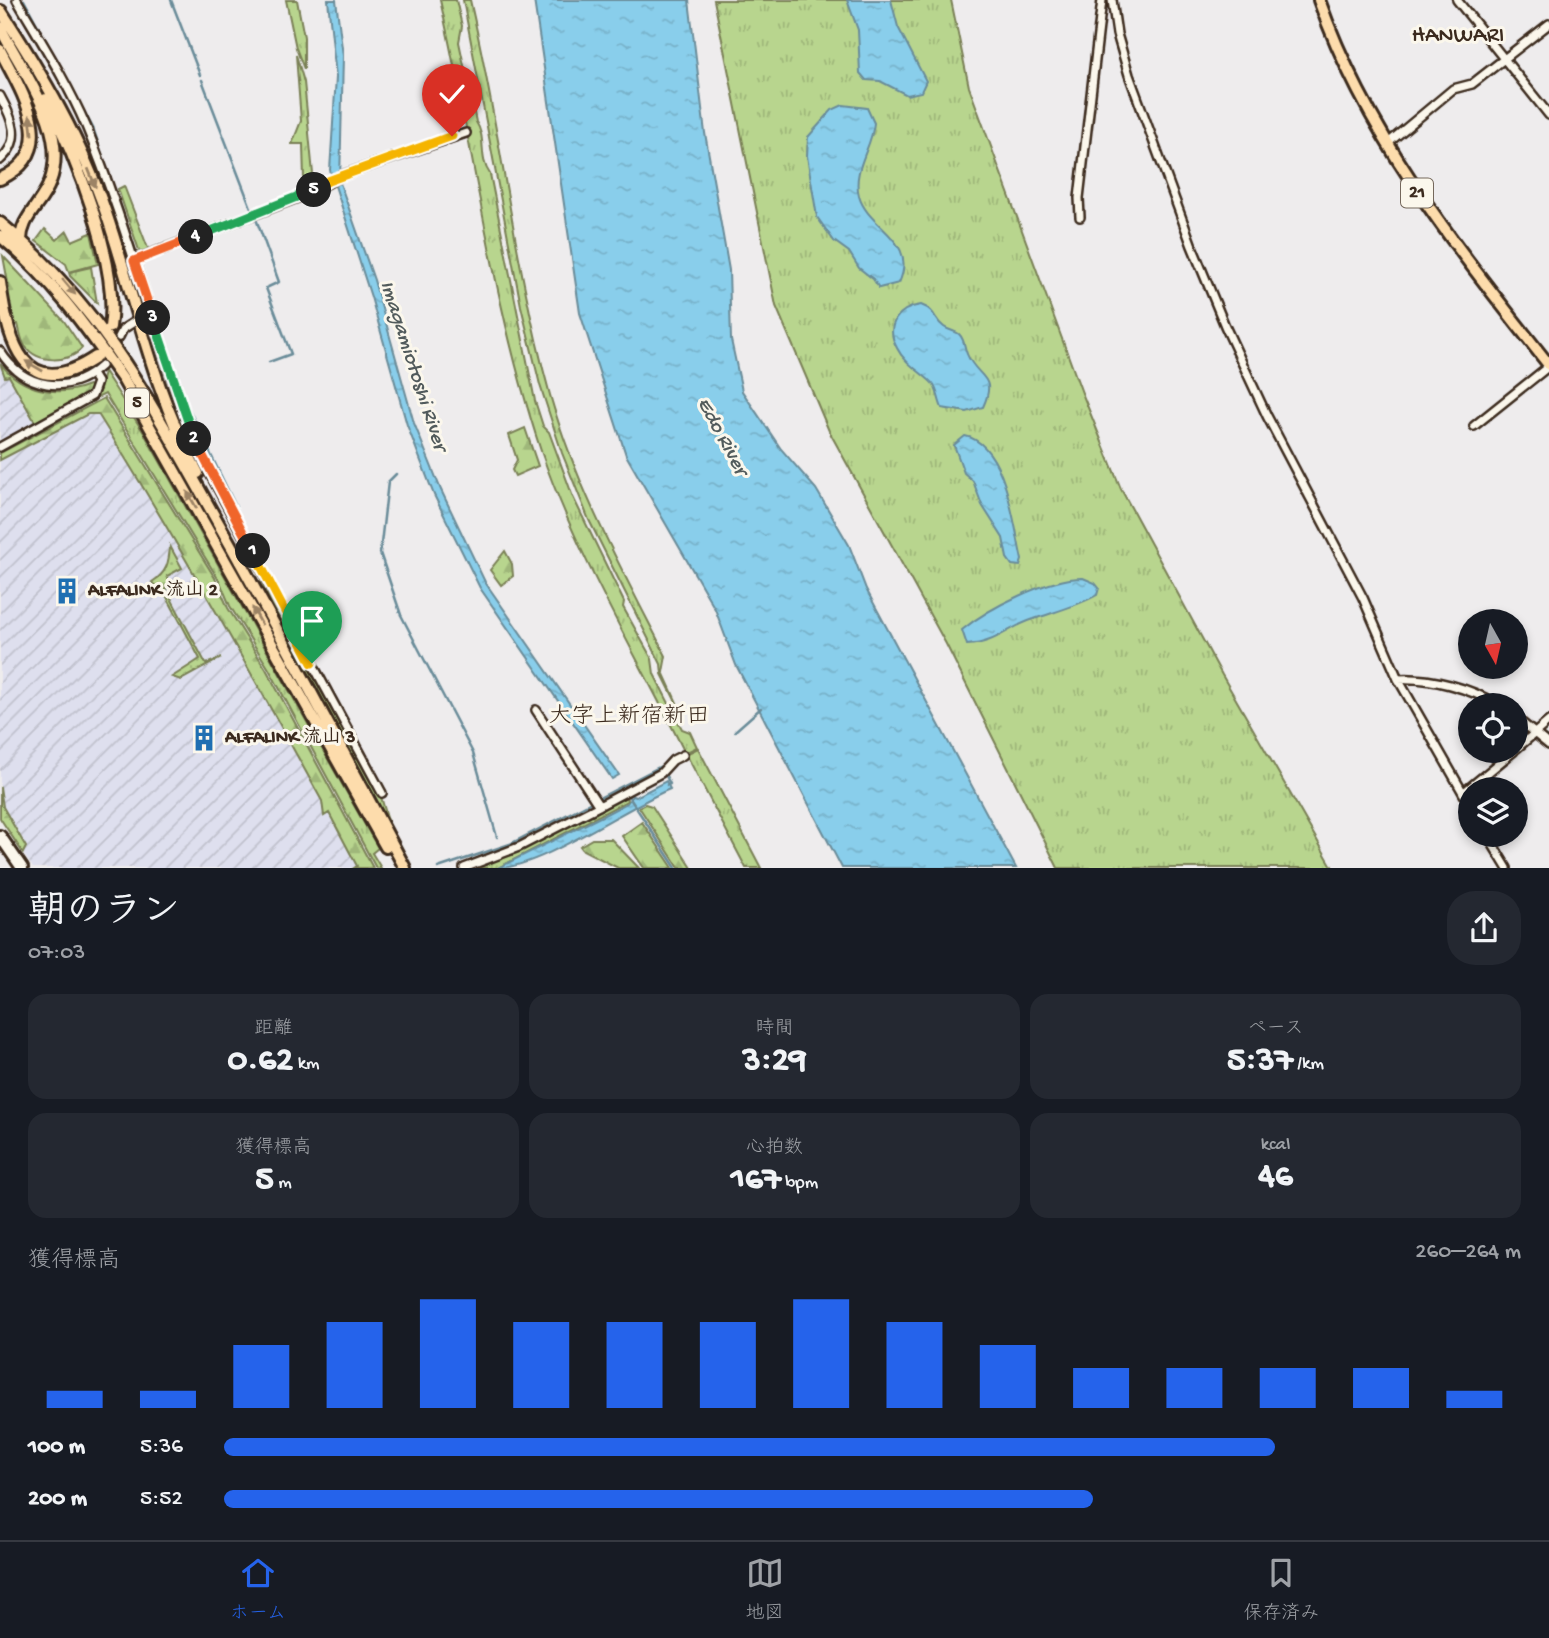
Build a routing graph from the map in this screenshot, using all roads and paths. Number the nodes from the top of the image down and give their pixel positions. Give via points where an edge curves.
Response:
1 (17, 0) edge
2 (1102, 0) edge
3 (1123, 0) edge
4 (1319, 0) edge
5 (1457, 0) edge
6 (1113, 1) edge
7 (0, 11) edge
8 (1549, 24) edge
9 (0, 27) edge
10 (0, 50) edge
11 (1505, 59) junction
12 (0, 96) edge
13 (1549, 115) edge
14 (466, 133) dead end
15 (1387, 144) junction
16 (0, 160) edge
17 (0, 179) edge
18 (1080, 217) dead end
19 (0, 223) edge
20 (0, 236) edge
21 (20, 239) junction
22 (138, 259) junction
23 (28, 260) junction
24 (0, 282) edge
25 (153, 317) junction
26 (143, 320) dead end
27 (134, 322) dead end
28 (110, 327) dead end
29 (119, 337) dead end
30 (0, 351) edge
31 (99, 362) joint
32 (1549, 365) edge
33 (92, 374) junction
34 (1474, 426) dead end
35 (0, 447) edge
36 (265, 605) junction
37 (1398, 679) junction
38 (1469, 693) edge
39 (536, 710) dead end
40 (1549, 721) edge
41 (1528, 727) edge
42 (1535, 733) junction
43 (1528, 739) edge
44 (1549, 745) edge
45 (683, 755) dead end
46 (1499, 763) edge
47 (1482, 777) edge
48 (1458, 784) edge
49 (382, 793) dead end
50 (596, 802) junction
51 (0, 836) edge
52 (1494, 847) edge
53 (22, 868) edge
54 (398, 868) edge
55 (405, 868) edge
56 (464, 868) edge
57 (1507, 868) edge

1 - 22 street via 84,122
2 - 18 street
3 - 6 street
4 - 15 main road, 21
5 - 11 street
6 - 37 street via 1116,34 1129,75 1192,246 1242,364 1363,598
7 - 28 main road via 79,174 106,268
7 -> 36 main road via 63,115 90,172 159,386
8 - 11 street
9 - 21 main road via 43,109 55,154 50,183 27,217
17 -> 10 main road via 22,164 33,135 27,102
11 - 13 street
11 - 15 street via 1472,84 1453,89
12 - 16 street via 14,131 9,151
14 - 22 street via 343,175 307,194
15 - 32 main road, 21 via 1441,227
19 - 21 main road, 5
20 - 23 main road, 5
21 - 23 main road
21 -> 36 main road, 5 via 72,290 133,373
22 - 25 street
54 -> 23 main road, 5 via 124,382 65,299
31 -> 24 main road via 65,373 45,372 26,362 9,339
25 - 26 street
25 - 49 street via 203,461
27 - 29 street
30 - 33 street via 17,372 41,384 69,385
31 - 33 street
32 - 34 street
33 - 35 street via 97,382 92,397
36 - 55 main road, 5
37 - 38 street via 1427,680
37 - 48 street
39 - 50 street
40 - 42 street
41 - 42 street
42 - 43 street
42 - 44 street
45 - 50 street via 663,772
46 - 47 street
50 - 56 street via 519,847
51 - 53 street
52 - 57 street

